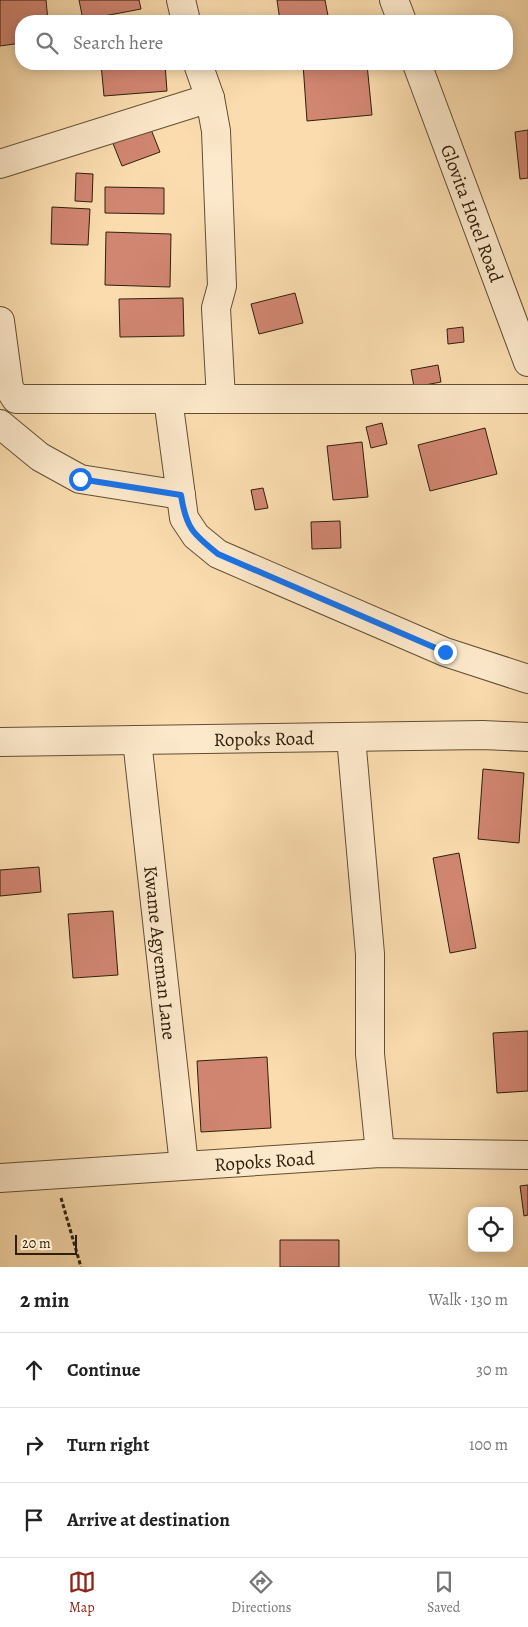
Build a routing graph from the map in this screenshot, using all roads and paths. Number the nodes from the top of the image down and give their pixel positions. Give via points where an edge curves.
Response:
1 (180, 0) edge
2 (394, 0) edge
3 (184, 15) edge
4 (400, 15) edge
5 (200, 70) edge
6 (419, 70) edge
7 (210, 98) junction
8 (0, 164) edge
9 (0, 321) edge
10 (528, 362) edge
11 (168, 399) junction
12 (221, 399) junction
13 (528, 399) edge
14 (8, 403) edge
15 (0, 424) edge
16 (181, 495) junction
17 (528, 679) edge
18 (352, 737) junction
19 (528, 737) edge
20 (137, 740) junction
21 (0, 742) edge
22 (380, 1153) junction
23 (528, 1155) edge
24 (184, 1165) junction
25 (54, 1174) junction
26 (0, 1178) edge
27 (80, 1267) edge

1 - 3 street
2 - 4 street
5 - 7 street
6 - 10 street, Glovita Hotel Road
7 - 8 street
7 - 12 street via 216,130 222,286 216,308
9 - 14 street
11 - 12 street
11 - 14 street
11 - 16 street
12 - 13 street
15 - 16 street via 40,457 80,479
16 - 17 street via 184,518 196,536 218,554 445,652
18 - 19 street, Ropoks Road
18 - 20 street, Ropoks Road
18 - 22 street via 370,954 370,1054
20 - 21 street, Ropoks Road
20 - 24 street, Kwame Agyeman Lane
22 - 23 street, Ropoks Road
22 - 24 street, Ropoks Road
24 - 25 street, Ropoks Road
25 - 26 street, Ropoks Road
25 - 27 path

